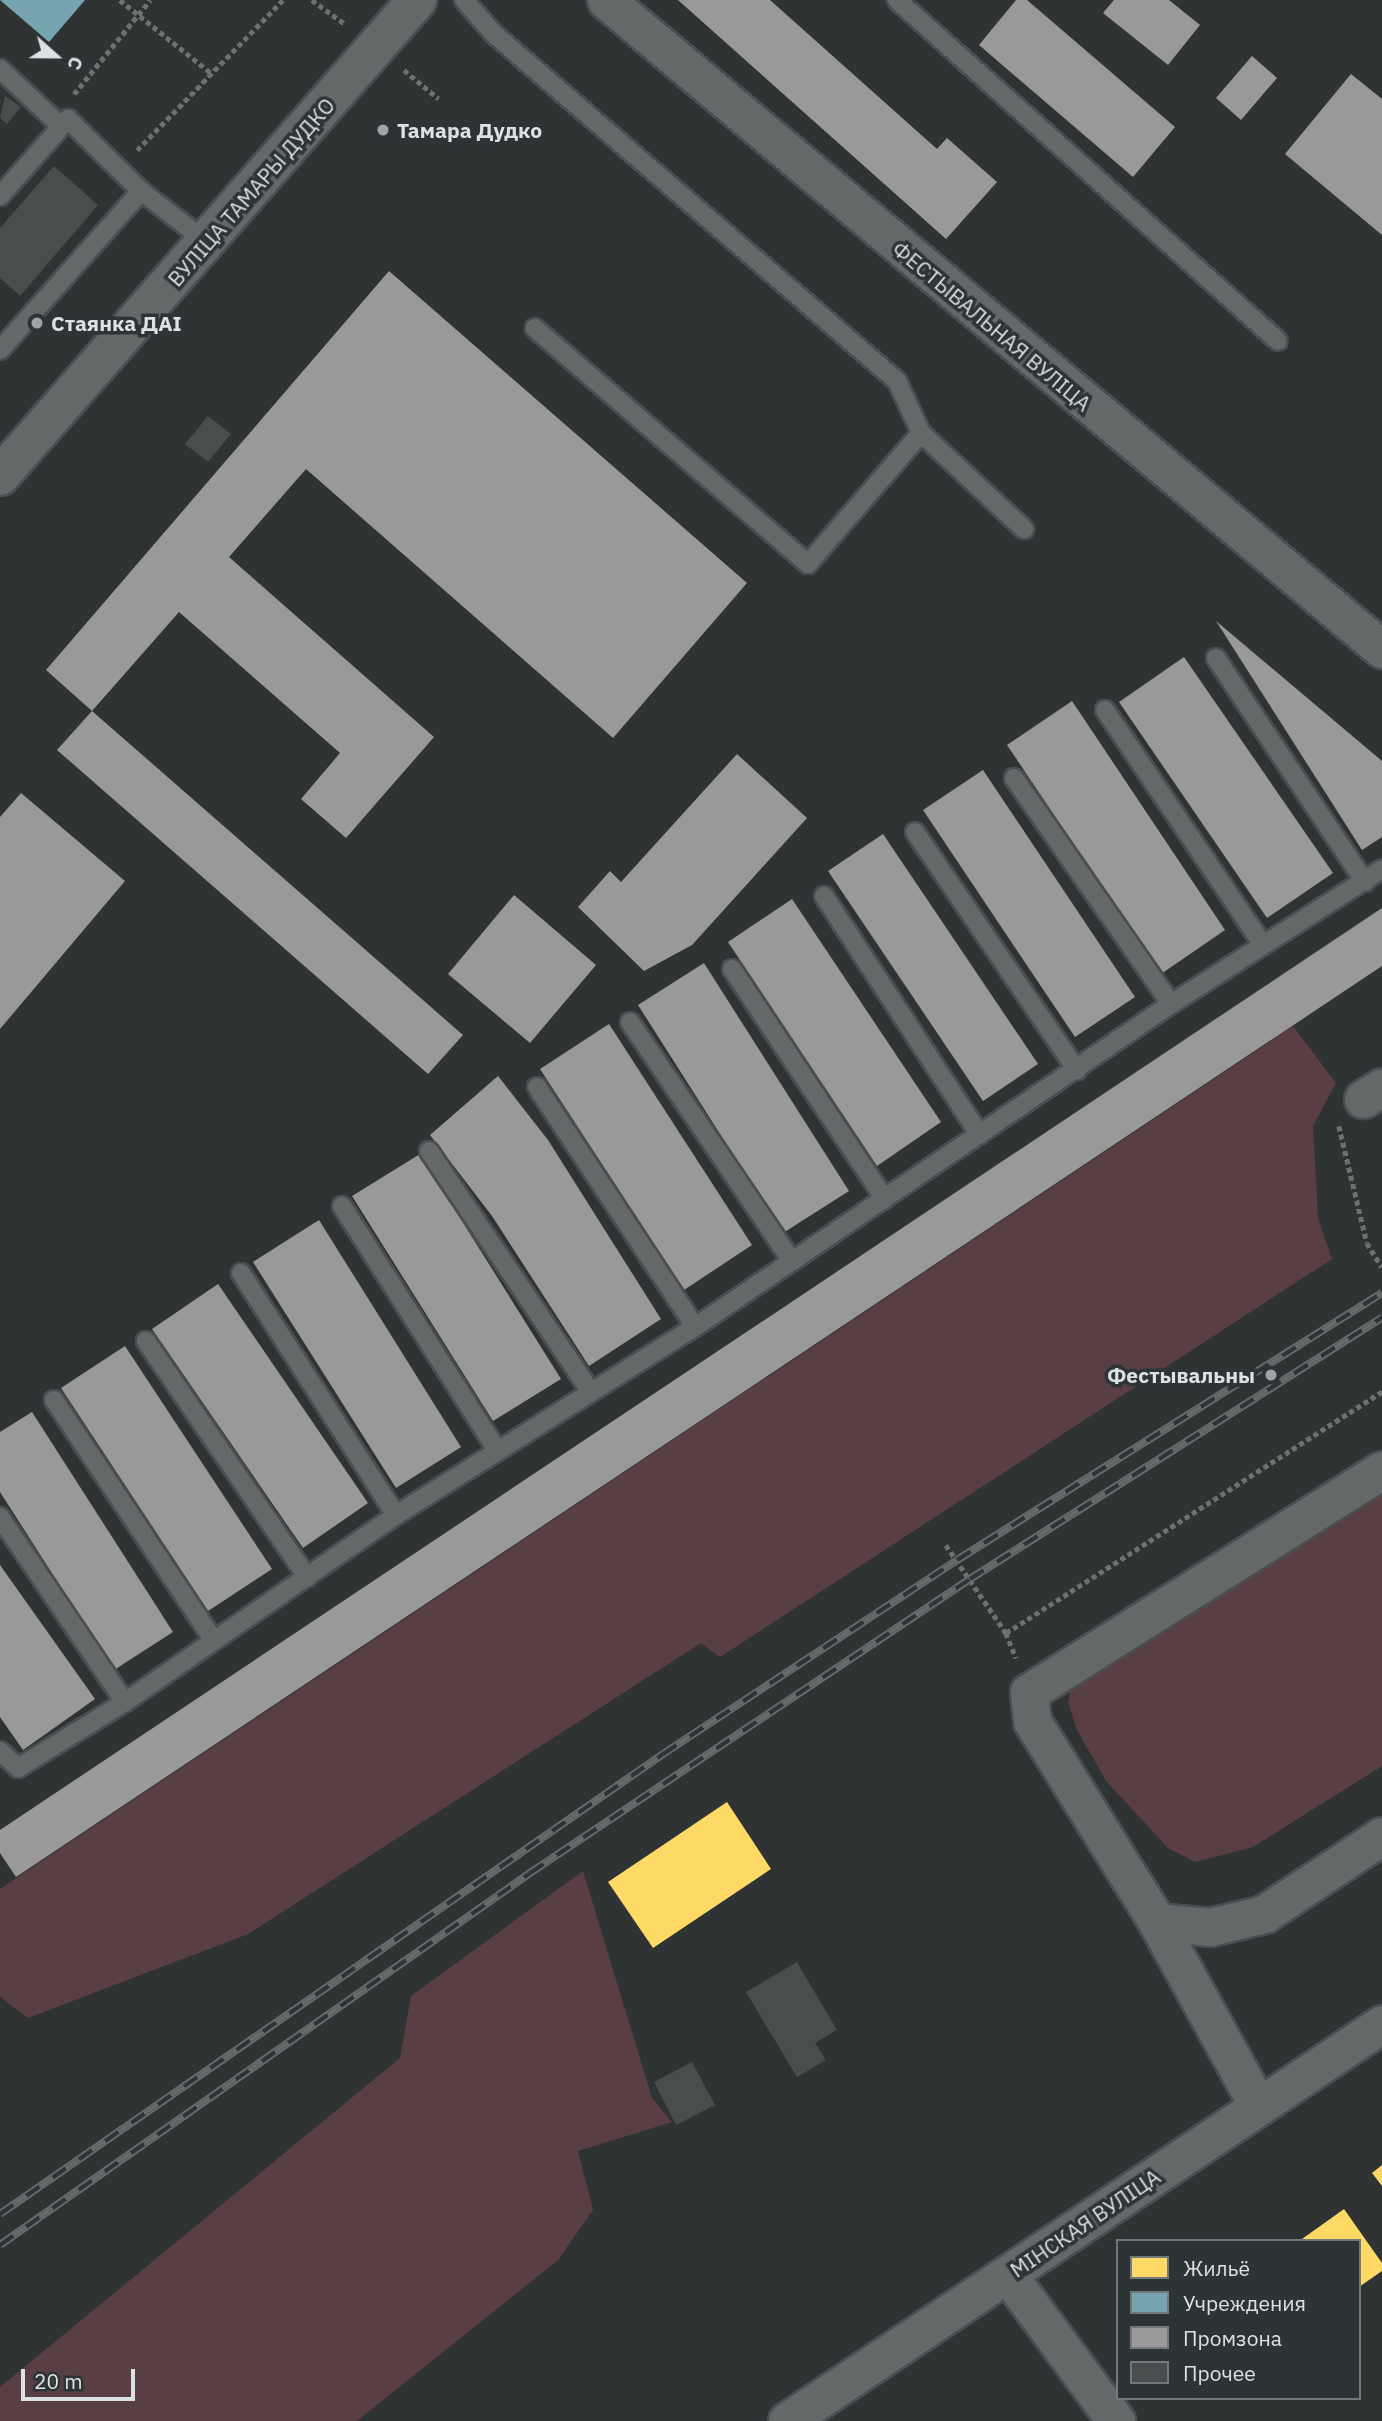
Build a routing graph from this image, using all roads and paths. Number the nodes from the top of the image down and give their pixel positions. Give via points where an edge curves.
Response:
1 (120, 0) edge
2 (150, 0) edge
3 (283, 0) edge
4 (417, 0) edge
5 (464, 0) edge
6 (606, 0) edge
7 (897, 0) edge
8 (137, 14) junction
9 (0, 69) edge
10 (211, 73) junction
11 (65, 122) junction
12 (119, 169) junction
13 (141, 191) junction
14 (0, 196) edge
15 (208, 243) junction
16 (535, 328) dead end
17 (1278, 341) dead end
18 (0, 350) edge
19 (921, 433) junction
20 (4, 462) edge
21 (1024, 530) dead end
22 (1382, 649) edge
23 (1216, 658) dead end
24 (1105, 710) dead end
25 (1014, 778) dead end
26 (915, 832) dead end
27 (1382, 869) edge
28 (1365, 882) junction
29 (824, 896) dead end
30 (1263, 945) junction
31 (732, 970) dead end
32 (1171, 1004) junction
33 (631, 1022) dead end
34 (1077, 1070) junction
35 (537, 1087) dead end
36 (1373, 1093) edge
37 (980, 1135) junction
38 (429, 1151) dead end
39 (885, 1199) junction
40 (342, 1206) dead end
41 (791, 1260) junction
42 (1382, 1267) edge
43 (242, 1273) dead end
44 (695, 1327) junction
45 (146, 1341) dead end
46 (590, 1391) junction
47 (1382, 1392) edge
48 (54, 1400) dead end
49 (497, 1450) junction
50 (1382, 1470) edge
51 (396, 1515) junction
52 (0, 1517) edge
53 (946, 1545) dead end
54 (307, 1577) junction
55 (213, 1639) junction
56 (125, 1702) junction
57 (0, 1751) edge
58 (1382, 1836) edge
59 (1157, 1922) junction
60 (1382, 2024) edge
61 (1258, 2106) junction
62 (1008, 2275) junction
63 (786, 2421) edge
64 (1116, 2421) edge

1 - 8 path
2 - 8 path
3 - 10 path
4 - 15 street, ВУЛІЦА ТАМАРЫ ДУДКО
5 - 19 lane via 494,34 897,381
6 - 22 street, ФЕСТЫВАЛЬНАЯ ВУЛІЦА
7 - 17 lane
8 - 10 path
8 - 11 path via 75,89
9 - 11 lane
10 - 12 path
11 - 12 lane
11 - 14 lane
12 - 13 lane
13 - 15 lane
13 - 18 lane
15 - 20 street, ВУЛІЦА ТАМАРЫ ДУДКО
16 - 19 lane via 808,564
19 - 21 lane
23 - 28 lane
24 - 30 lane
25 - 32 lane
26 - 34 lane
27 - 28 lane
28 - 30 lane
29 - 37 lane
30 - 32 lane
31 - 39 lane
32 - 34 lane
33 - 41 lane
34 - 37 lane
35 - 44 lane
36 - 42 path via 1345,1109 1336,1132 1367,1243
37 - 39 lane
38 - 46 lane
39 - 41 lane
40 - 49 lane
41 - 44 lane
43 - 51 lane
44 - 46 lane
45 - 54 lane
46 - 49 lane
47 - 53 path via 1006,1633
48 - 55 lane
49 - 51 lane
50 - 59 street via 1029,1692 1032,1721
51 - 54 lane
52 - 56 lane
54 - 55 lane
55 - 56 lane
56 - 57 lane via 18,1768
58 - 59 street via 1265,1914 1210,1927
59 - 61 street
60 - 61 street, МІНСКАЯ ВУЛІЦА
61 - 62 street, МІНСКАЯ ВУЛІЦА
62 - 63 street, МІНСКАЯ ВУЛІЦА
62 - 64 street

